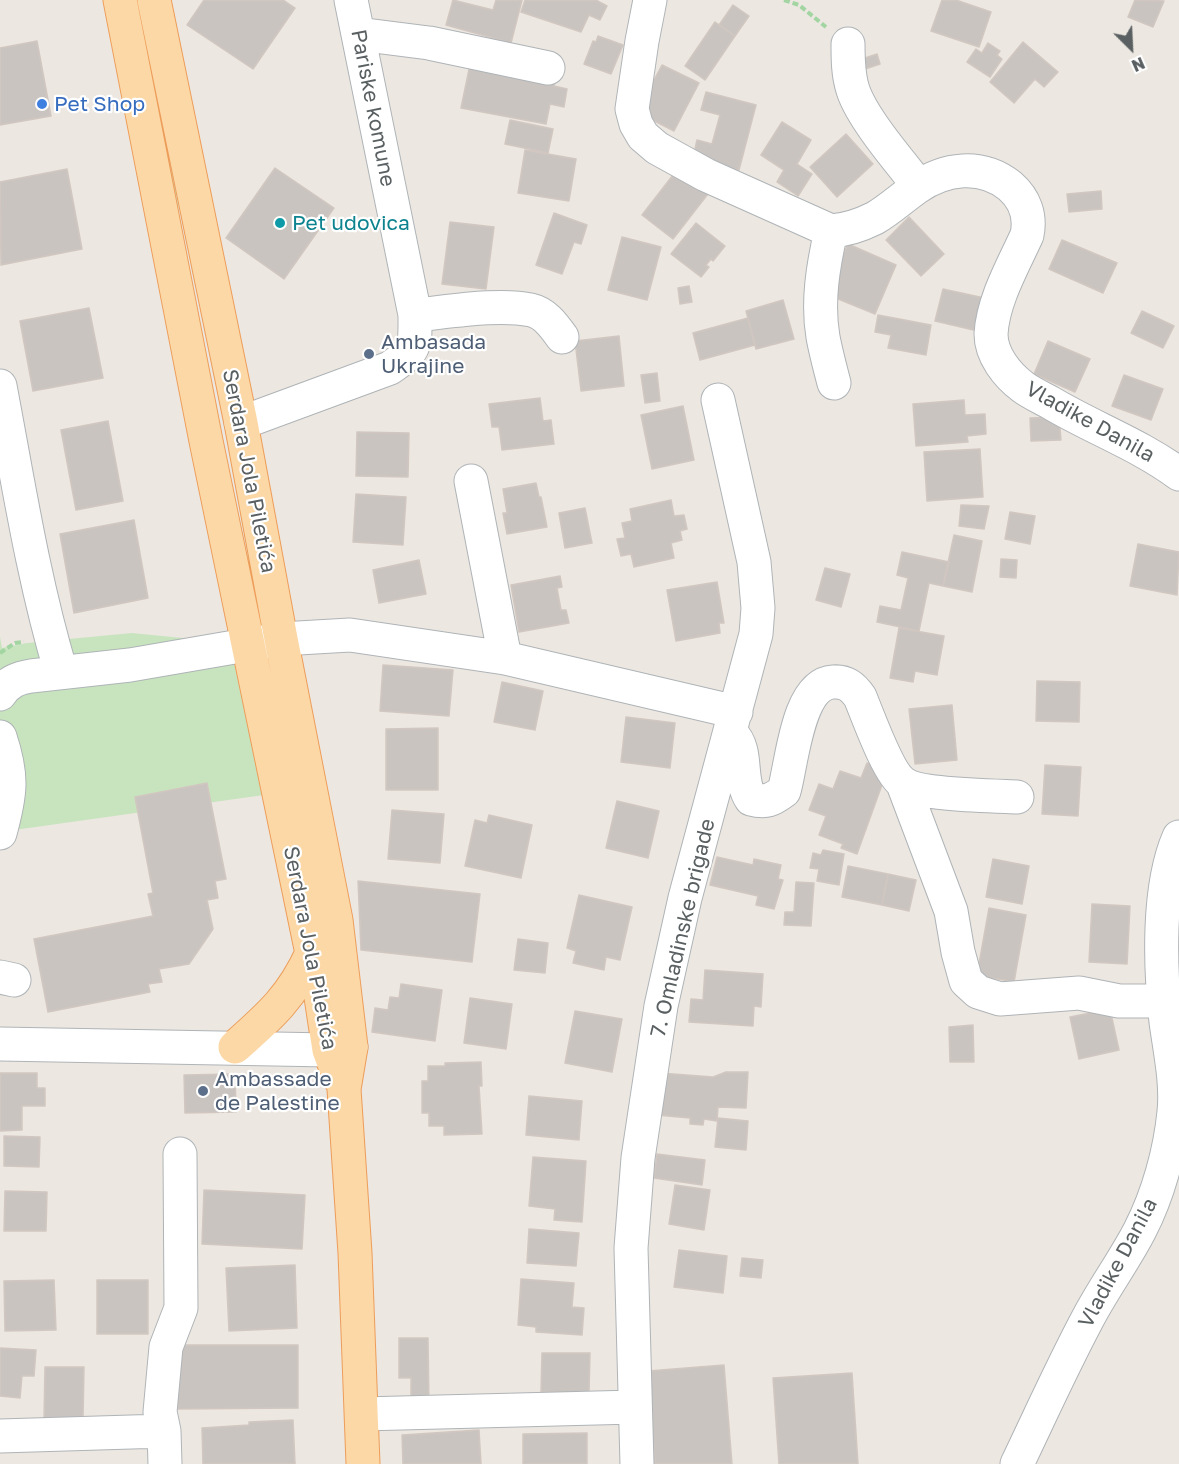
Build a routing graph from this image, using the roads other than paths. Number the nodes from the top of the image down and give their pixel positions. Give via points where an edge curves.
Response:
1 (120, 0) edge
2 (154, 0) edge
3 (351, 0) edge
4 (650, 0) edge
5 (358, 34) junction
6 (848, 44) road end
7 (548, 68) dead end
8 (919, 186) junction
9 (831, 231) junction
10 (415, 315) junction
11 (562, 337) dead end
12 (834, 383) dead end
13 (0, 386) edge
14 (718, 400) dead end
15 (241, 423) junction
16 (1179, 474) edge
17 (471, 480) dead end
18 (280, 639) junction
19 (248, 646) junction
20 (506, 658) junction
21 (61, 672) junction
22 (0, 694) edge
23 (734, 722) junction
24 (0, 737) edge
25 (903, 784) junction
26 (1017, 797) dead end
27 (0, 833) edge
28 (1179, 837) edge
29 (312, 953) junction
30 (1164, 1001) junction
31 (0, 1044) edge
32 (235, 1047) junction
33 (340, 1049) junction
34 (180, 1154) dead end
35 (635, 1407) junction
36 (362, 1414) junction
37 (164, 1431) junction
38 (0, 1436) edge
39 (165, 1464) edge
40 (363, 1464) edge
41 (637, 1464) edge
42 (1017, 1464) edge

1 - 19 main road, Serdara Jola Piletića
2 - 15 main road, Serdara Jola Piletića
3 - 5 street, Pariske komune
4 - 9 street via 632,109 644,136 657,148 706,175
5 - 7 street via 429,43
5 - 10 street, Pariske komune
6 - 8 street via 848,68 862,110
8 - 9 street, Vladike Danila via 877,217 847,230
8 - 16 street, Vladike Danila via 958,171 976,171 999,177 1018,192 1029,222 994,312 991,336 1000,363 1024,387
9 - 12 street via 821,289 823,335
10 - 11 street via 499,308 533,310 550,321
10 - 15 street, Pariske komune via 415,343 408,355 390,368
13 - 21 street via 32,554
14 - 23 street, 7. Omladinske brigade via 754,562 759,608
15 - 18 main road, Serdara Jola Piletića
17 - 20 street
18 - 19 street
18 - 20 street via 350,635
18 - 33 main road, Serdara Jola Piletića via 336,920
19 - 21 street
19 - 29 main road, Serdara Jola Piletića
20 - 23 street
21 - 22 street via 16,679
23 - 25 street via 745,790 751,799 764,802 784,791 809,699 818,687 842,682 860,697 893,772
23 - 35 street, 7. Omladinske brigade via 685,898 662,1006 638,1158 631,1248
24 - 27 street via 10,787
25 - 26 street via 916,789
25 - 30 street via 951,911 966,981 978,992 1000,999 1079,993 1119,1001
28 - 30 street, Vladike Danila via 1166,886 1161,979
29 - 32 main road via 282,1003
29 - 33 main road, Serdara Jola Piletića via 321,997
30 - 42 street, Vladike Danila via 1174,1111 1156,1193 1140,1230 1087,1319
31 - 32 street
32 - 33 street
33 - 36 main road, Serdara Jola Piletića
34 - 37 street via 181,1308 166,1347 160,1412
35 - 36 street
35 - 41 street, 7. Omladinske brigade
36 - 40 main road, Serdara Jola Piletića
37 - 38 street
37 - 39 street

